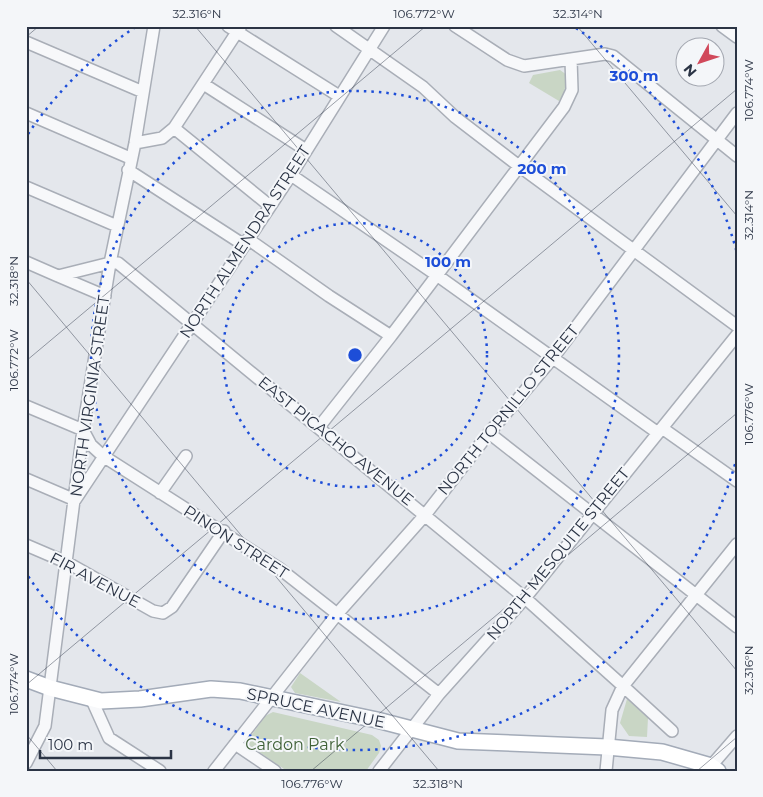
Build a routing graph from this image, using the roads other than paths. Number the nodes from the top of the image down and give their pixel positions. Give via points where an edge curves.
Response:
1 (336, 26) edge
2 (384, 26) edge
3 (455, 26) edge
4 (722, 26) edge
5 (152, 27) edge
6 (235, 28) edge
7 (737, 37) edge
8 (26, 42) edge
9 (369, 49) junction
10 (571, 59) junction
11 (205, 85) junction
12 (143, 92) junction
13 (339, 96) junction
14 (26, 113) edge
15 (737, 113) edge
16 (174, 128) junction
17 (717, 140) junction
18 (135, 143) junction
19 (306, 150) junction
20 (737, 156) edge
21 (130, 158) junction
22 (519, 166) junction
23 (128, 170) junction
24 (291, 175) junction
25 (26, 187) edge
26 (270, 206) junction
27 (117, 226) junction
28 (246, 242) junction
29 (635, 250) junction
30 (26, 262) edge
31 (110, 263) junction
32 (58, 276) junction
33 (438, 276) junction
34 (105, 296) junction
35 (191, 323) junction
36 (737, 326) edge
37 (737, 335) edge
38 (391, 336) junction
39 (552, 359) junction
40 (26, 406) edge
41 (319, 427) junction
42 (83, 430) junction
43 (660, 430) junction
44 (489, 433) junction
45 (103, 456) junction
46 (186, 456) dead end
47 (26, 479) edge
48 (737, 481) edge
49 (160, 493) junction
50 (75, 500) junction
51 (591, 513) junction
52 (425, 515) junction
53 (224, 532) junction
54 (737, 544) edge
55 (26, 545) edge
56 (68, 563) junction
57 (696, 594) junction
58 (525, 598) junction
59 (338, 613) junction
60 (737, 627) edge
61 (26, 679) edge
62 (623, 686) junction
63 (50, 688) junction
64 (439, 694) junction
65 (91, 698) junction
66 (270, 698) junction
67 (411, 729) junction
68 (672, 731) dead end
69 (737, 736) edge
70 (235, 744) junction
71 (608, 747) junction
72 (27, 760) edge
73 (714, 768) edge
74 (160, 771) edge
75 (214, 771) edge
76 (275, 771) edge
77 (378, 771) edge
78 (606, 771) edge

1 - 9 street
2 - 9 street, NORTH ALMENDRA STREET
3 - 10 street via 517,65 530,67
4 - 7 street
5 - 12 street, NORTH VIRGINIA STREET
6 - 11 street
6 - 13 street
8 - 12 street
9 - 13 street, NORTH ALMENDRA STREET
9 - 22 street via 423,86 455,117
10 - 17 street via 605,54 613,56
10 - 22 street via 569,98
11 - 16 street
11 - 19 street
12 - 18 street, NORTH VIRGINIA STREET
13 - 19 street, NORTH ALMENDRA STREET
14 - 21 street
15 - 17 street, NORTH TORNILLO STREET
16 - 18 street via 162,138
16 - 26 street
17 - 20 street
17 - 29 street, NORTH TORNILLO STREET
18 - 21 street, NORTH VIRGINIA STREET
19 - 24 street, NORTH ALMENDRA STREET
21 - 23 street, NORTH VIRGINIA STREET
22 - 29 street
22 - 33 street
23 - 27 street, NORTH VIRGINIA STREET
23 - 28 street
24 - 26 street, NORTH ALMENDRA STREET
24 - 33 street
25 - 27 street
26 - 28 street, NORTH ALMENDRA STREET
27 - 31 street, NORTH VIRGINIA STREET
28 - 35 street, NORTH ALMENDRA STREET
28 - 38 street
29 - 36 street
29 - 39 street, NORTH TORNILLO STREET
30 - 32 street
31 - 32 street
31 - 34 street, NORTH VIRGINIA STREET
31 - 35 street, EAST PICACHO AVENUE via 118,264
32 - 34 street
33 - 38 street
33 - 39 street
34 - 42 street, NORTH VIRGINIA STREET
35 - 41 street, EAST PICACHO AVENUE
35 - 45 street, NORTH ALMENDRA STREET
37 - 43 street, NORTH MESQUITE STREET
38 - 41 street
39 - 43 street
39 - 44 street, NORTH TORNILLO STREET
40 - 42 street
41 - 52 street, EAST PICACHO AVENUE
42 - 45 street, PINON STREET via 91,445
42 - 50 street, NORTH VIRGINIA STREET
43 - 48 street
43 - 51 street, NORTH MESQUITE STREET
44 - 51 street
44 - 52 street, NORTH TORNILLO STREET
45 - 49 street, PINON STREET
45 - 50 street, NORTH ALMENDRA STREET
46 - 49 street
47 - 50 street
49 - 53 street, PINON STREET
50 - 56 street, NORTH VIRGINIA STREET
51 - 57 street
51 - 58 street, NORTH MESQUITE STREET
52 - 58 street, EAST PICACHO AVENUE
52 - 59 street, NORTH TORNILLO STREET
53 - 56 street, FIR AVENUE via 172,607 163,612 153,611
53 - 59 street, PINON STREET
54 - 57 street
55 - 56 street, FIR AVENUE
56 - 63 street, NORTH VIRGINIA STREET
57 - 60 street
57 - 62 street
58 - 62 street, EAST PICACHO AVENUE
58 - 64 street, NORTH MESQUITE STREET
59 - 64 street, PINON STREET
59 - 66 street, NORTH TORNILLO STREET
61 - 63 main road, SPRUCE AVENUE
62 - 68 street, EAST PICACHO AVENUE
62 - 71 street via 612,710
63 - 65 main road, SPRUCE AVENUE
63 - 72 street, NORTH VIRGINIA STREET via 45,726
64 - 67 street, NORTH MESQUITE STREET
65 - 66 main road, SPRUCE AVENUE via 100,701 140,699 211,689
65 - 74 street via 109,738
66 - 67 main road, SPRUCE AVENUE
66 - 70 street, NORTH TORNILLO STREET
67 - 71 main road, SPRUCE AVENUE via 458,741
67 - 77 street, NORTH MESQUITE STREET
69 - 73 street
70 - 75 street, NORTH TORNILLO STREET
70 - 76 street
71 - 73 main road via 662,752
71 - 78 street

